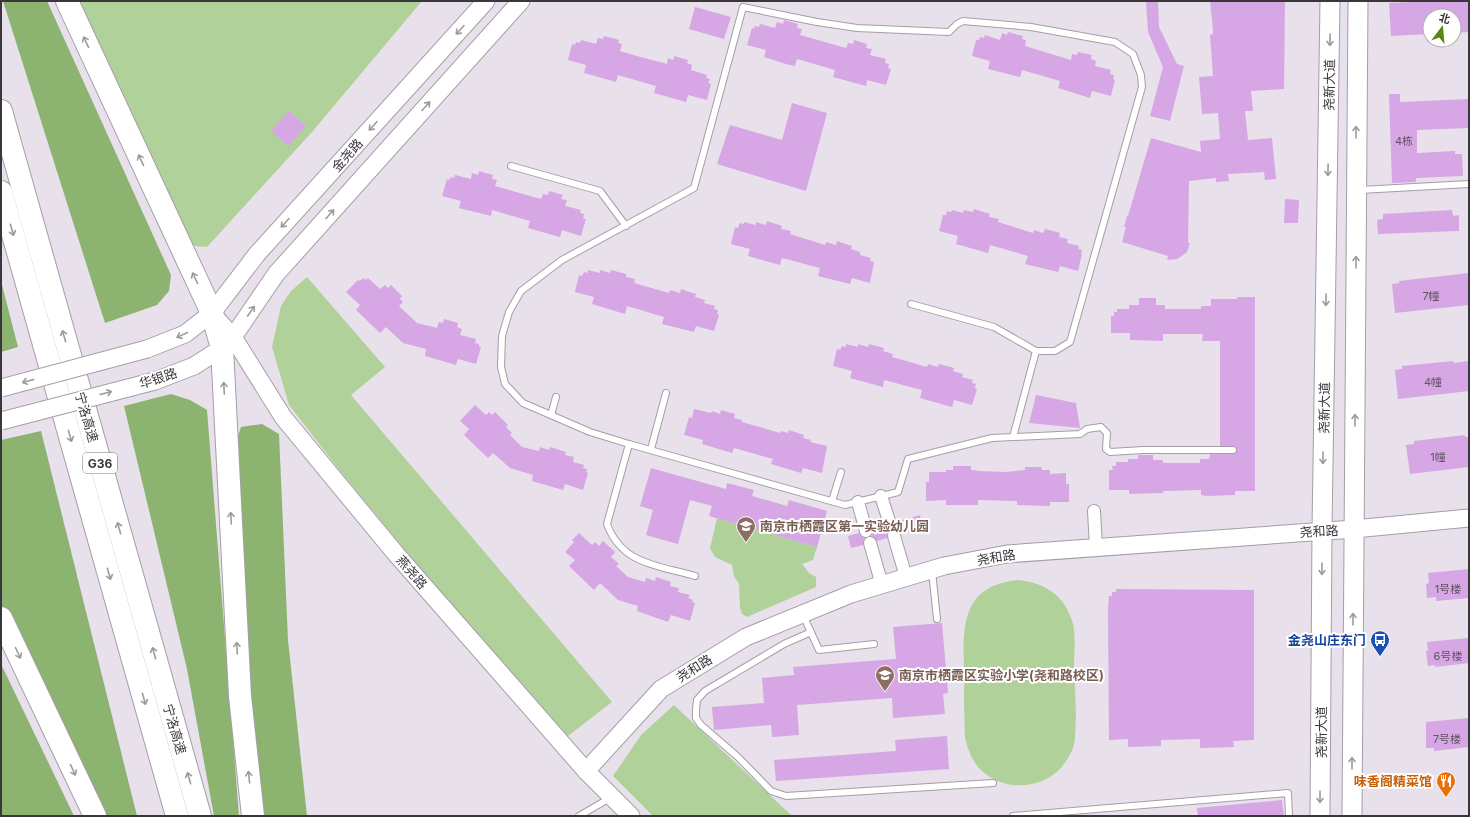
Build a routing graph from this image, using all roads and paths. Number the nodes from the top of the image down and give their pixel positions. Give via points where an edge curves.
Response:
1 (67, 1) edge
2 (486, 1) edge
3 (521, 1) edge
4 (1330, 1) edge
5 (1358, 1) edge
6 (1, 111) edge
7 (511, 166) dead end
8 (1469, 184) edge
9 (1356, 190) junction
10 (1, 192) edge
11 (626, 226) junction
12 (276, 274) joint
13 (911, 304) dead end
14 (212, 313) junction
15 (228, 343) junction
16 (1036, 351) junction
17 (1, 388) edge
18 (666, 392) dead end
19 (556, 397) dead end
20 (551, 415) junction
21 (1, 421) edge
22 (1013, 437) junction
23 (629, 444) junction
24 (651, 449) junction
25 (1233, 450) dead end
26 (841, 472) dead end
27 (882, 496) junction
28 (832, 501) junction
29 (858, 502) junction
30 (1094, 512) dead end
31 (1469, 518) edge
32 (890, 524) dead end
33 (1354, 529) junction
34 (1322, 530) junction
35 (866, 531) dead end
36 (894, 536) dead end
37 (870, 543) dead end
38 (1096, 547) junction
39 (932, 569) junction
40 (695, 576) dead end
41 (906, 577) junction
42 (882, 585) junction
43 (802, 614) junction
44 (1, 618) edge
45 (937, 619) dead end
46 (811, 632) junction
47 (874, 644) dead end
48 (586, 771) junction
49 (993, 783) dead end
50 (612, 797) junction
51 (1038, 815) edge
52 (95, 816) edge
53 (177, 816) edge
54 (200, 816) edge
55 (253, 816) edge
56 (579, 816) edge
57 (631, 816) edge
58 (1013, 816) edge
59 (1289, 816) edge
60 (1320, 816) edge
61 (1352, 816) edge

14 -> 1 highway
2 -> 14 main road, 金尧路 via 257,254
12 -> 3 main road, 金尧路
4 -> 34 main road, 尧新大道
9 -> 5 main road, 尧新大道
54 -> 6 highway, 宁洛高速 / G36
7 - 11 lane via 600,190
8 - 9 lane
33 -> 9 main road, 尧新大道
10 -> 53 highway, 宁洛高速 / G36
11 - 16 lane via 694,188 743,7 857,28 949,32 963,21 1031,27 1115,42 1133,54 1141,75 1142,87 1070,342 1055,351
11 - 20 lane via 562,260 521,291 509,312 502,336 501,367 505,384 523,403
15 -> 12 main road, 华银路
13 - 16 lane via 994,327
14 - 15 highway
14 -> 17 main road, bridge via 185,334 147,349
21 -> 15 main road, 华银路, bridge via 155,381 194,366
15 - 48 main road, 燕尧路 via 283,417 396,554
55 -> 15 highway via 240,696
16 - 22 lane
18 - 24 lane
19 - 20 lane
20 - 23 lane via 590,432
22 - 25 lane via 1080,434 1087,429 1101,427 1107,433 1106,449 1110,452
22 - 27 lane via 992,438 908,459 898,492
23 - 24 lane
23 - 40 lane via 607,524 611,535 617,545 632,558
24 - 28 lane
26 - 28 lane
27 - 29 lane
27 - 32 street
28 - 29 lane via 845,505
29 - 35 street
30 - 38 street
31 - 33 main road, 尧和路
33 - 34 main road, 尧和路
61 -> 33 main road, 尧新大道
34 - 38 main road, 尧和路
34 -> 60 main road, 尧新大道
36 - 41 street
37 - 42 street
38 - 39 main road, 尧和路 via 1007,554
39 - 41 main road, 尧和路
39 - 45 lane
41 - 42 main road, 尧和路
42 - 43 main road, 尧和路 via 851,594
43 - 46 lane
43 - 48 main road, 尧和路 via 746,637 661,689
44 -> 52 highway
46 - 47 lane via 819,650
46 - 49 lane via 784,644 705,691 697,700 696,718 701,725 738,757 771,791 786,796
48 - 50 main road, 燕尧路
50 - 56 lane
50 - 57 main road, 燕尧路
51 - 58 lane
51 - 59 lane via 1288,793

